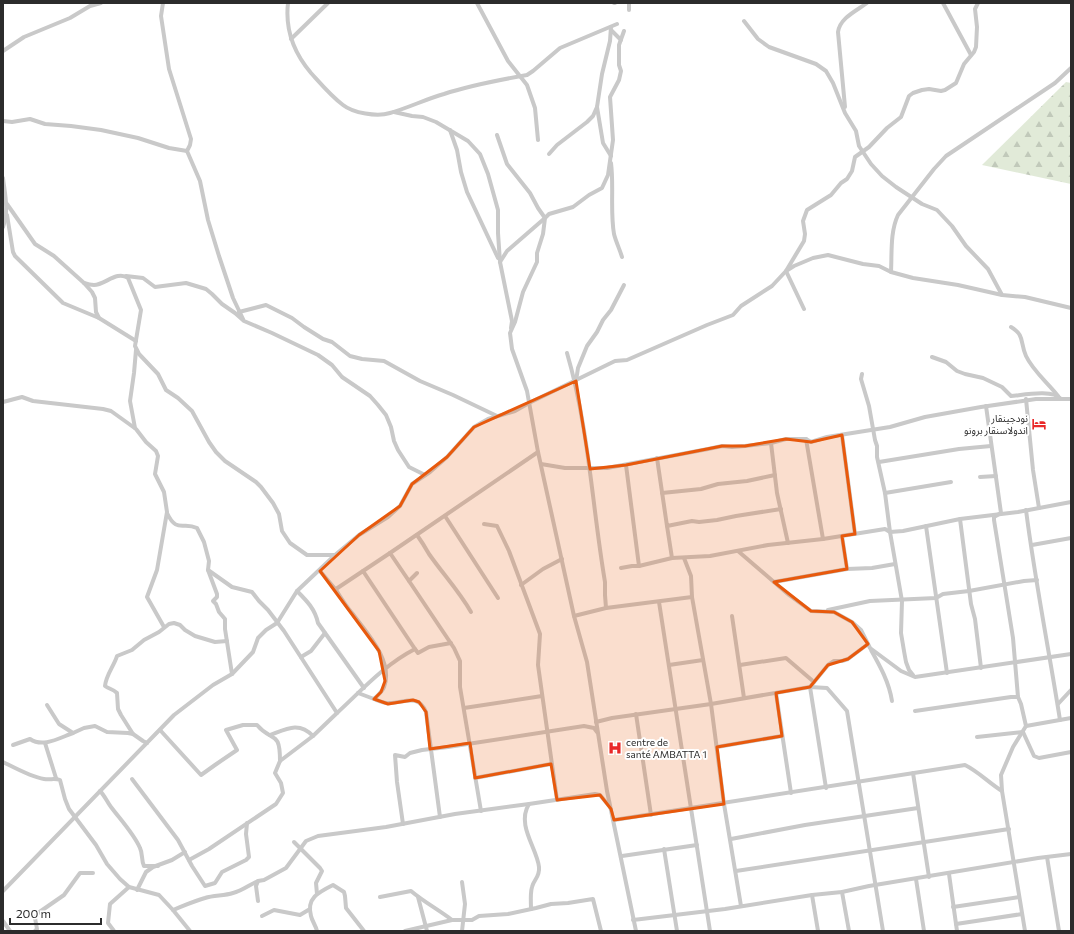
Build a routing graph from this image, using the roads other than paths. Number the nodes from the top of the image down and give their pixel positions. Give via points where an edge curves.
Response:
1 (102, 3) edge
2 (163, 3) edge
3 (288, 3) edge
4 (328, 3) edge
5 (477, 3) edge
6 (629, 3) edge
7 (867, 3) edge
8 (943, 3) edge
9 (978, 3) edge
10 (629, 10) dead end
11 (744, 21) dead end
12 (617, 24) dead end
13 (611, 28) junction
14 (624, 31) dead end
15 (291, 39) junction
16 (621, 40) junction
17 (3, 51) edge
18 (971, 56) junction
19 (1071, 68) edge
20 (521, 76) junction
21 (597, 107) junction
22 (394, 112) junction
23 (845, 113) junction
24 (3, 121) edge
25 (450, 130) junction
26 (497, 135) dead end
27 (538, 140) dead end
28 (187, 151) junction
29 (862, 151) junction
30 (549, 154) dead end
31 (611, 156) junction
32 (3, 178) edge
33 (4, 187) edge
34 (912, 197) junction
35 (7, 204) junction
36 (5, 213) edge
37 (545, 218) junction
38 (3, 227) edge
39 (622, 257) dead end
40 (500, 262) junction
41 (786, 271) junction
42 (891, 272) junction
43 (126, 276) junction
44 (84, 283) junction
45 (624, 285) dead end
46 (1002, 295) junction
47 (1071, 308) edge
48 (804, 309) dead end
49 (237, 312) junction
50 (99, 318) junction
51 (1011, 327) dead end
52 (510, 333) junction
53 (136, 341) junction
54 (136, 349) junction
55 (567, 353) dead end
56 (932, 357) dead end
57 (862, 374) dead end
58 (576, 381) junction
59 (1025, 395) junction
60 (1060, 397) junction
61 (1071, 399) edge
62 (1026, 401) junction
63 (3, 402) edge
64 (529, 403) junction
65 (986, 406) junction
66 (497, 416) junction
67 (136, 429) junction
68 (874, 429) junction
69 (842, 435) junction
70 (806, 439) junction
71 (771, 443) junction
72 (991, 446) junction
73 (538, 452) junction
74 (657, 458) junction
75 (879, 462) junction
76 (541, 464) junction
77 (626, 465) junction
78 (590, 469) junction
79 (425, 475) junction
80 (775, 475) junction
81 (996, 476) junction
82 (980, 477) dead end
83 (951, 482) dead end
84 (662, 493) junction
85 (885, 493) junction
86 (1071, 502) edge
87 (1039, 508) junction
88 (781, 509) junction
89 (1026, 510) junction
90 (167, 512) junction
91 (1001, 513) junction
92 (445, 516) junction
93 (960, 519) junction
94 (484, 524) dead end
95 (667, 526) junction
96 (926, 526) junction
97 (890, 532) junction
98 (855, 534) junction
99 (417, 535) junction
100 (842, 536) junction
101 (1071, 538) edge
102 (822, 539) junction
103 (788, 543) junction
104 (1032, 545) junction
105 (738, 551) junction
106 (390, 553) junction
107 (336, 555) junction
108 (672, 558) junction
109 (684, 558) junction
110 (562, 559) junction
111 (895, 564) junction
112 (639, 566) junction
113 (620, 568) dead end
114 (847, 569) junction
115 (208, 570) junction
116 (320, 571) junction
117 (363, 571) junction
118 (417, 573) dead end
119 (1036, 580) junction
120 (409, 581) junction
121 (774, 582) junction
122 (1004, 584) junction
123 (521, 585) junction
124 (336, 590) junction
125 (969, 591) junction
126 (297, 592) junction
127 (692, 597) junction
128 (498, 598) dead end
129 (936, 598) junction
130 (902, 600) junction
131 (659, 602) junction
132 (606, 608) junction
133 (471, 612) dead end
134 (821, 612) junction
135 (574, 616) junction
136 (732, 616) dead end
137 (278, 623) junction
138 (164, 627) junction
139 (325, 633) junction
140 (227, 640) junction
141 (451, 643) junction
142 (868, 644) junction
143 (870, 648) junction
144 (414, 649) junction
145 (1071, 654) edge
146 (300, 657) junction
147 (1050, 657) junction
148 (703, 660) junction
149 (1015, 663) junction
150 (669, 665) junction
151 (740, 665) junction
152 (385, 668) junction
153 (981, 668) junction
154 (947, 673) junction
155 (232, 674) junction
156 (915, 677) junction
157 (814, 682) junction
158 (810, 687) junction
159 (364, 688) junction
160 (1071, 690) edge
161 (776, 693) junction
162 (358, 694) junction
163 (542, 696) junction
164 (1018, 697) junction
165 (744, 698) junction
166 (374, 699) junction
167 (892, 701) dead end
168 (711, 704) junction
169 (1058, 704) junction
170 (47, 705) dead end
171 (464, 708) junction
172 (676, 709) junction
173 (915, 712) dead end
174 (337, 713) junction
175 (636, 714) junction
176 (1071, 718) edge
177 (1060, 720) junction
178 (596, 722) junction
179 (1026, 726) junction
180 (160, 730) junction
181 (546, 732) junction
182 (1023, 732) junction
183 (73, 733) junction
184 (133, 734) junction
185 (270, 735) junction
186 (313, 736) junction
187 (598, 736) junction
188 (782, 736) junction
189 (977, 737) dead end
190 (45, 743) junction
191 (147, 743) junction
192 (470, 743) junction
193 (12, 745) dead end
194 (717, 747) junction
195 (430, 749) junction
196 (1071, 752) edge
197 (280, 761) junction
198 (3, 762) edge
199 (551, 764) junction
200 (913, 773) junction
201 (56, 778) junction
202 (475, 778) junction
203 (132, 779) dead end
204 (859, 782) junction
205 (826, 788) junction
206 (100, 791) junction
207 (1002, 791) junction
208 (791, 793) junction
209 (557, 800) junction
210 (529, 804) junction
211 (724, 804) junction
212 (691, 808) junction
213 (918, 808) junction
214 (611, 809) junction
215 (481, 811) junction
216 (651, 815) junction
217 (864, 816) junction
218 (440, 817) junction
219 (74, 818) junction
220 (614, 820) junction
221 (247, 824) junction
222 (403, 824) junction
223 (1009, 829) junction
224 (730, 839) junction
225 (294, 842) dead end
226 (923, 842) junction
227 (697, 845) junction
228 (301, 849) junction
229 (664, 850) junction
230 (870, 851) junction
231 (185, 852) junction
232 (1071, 854) edge
233 (622, 856) junction
234 (1047, 857) junction
235 (190, 860) junction
236 (1014, 863) junction
237 (158, 866) junction
238 (736, 871) junction
239 (93, 873) dead end
240 (949, 874) junction
241 (929, 876) junction
242 (916, 879) junction
243 (258, 881) junction
244 (462, 882) dead end
245 (876, 885) junction
246 (129, 887) junction
247 (138, 890) junction
248 (3, 891) edge
249 (842, 892) junction
250 (317, 894) junction
251 (812, 895) junction
252 (380, 897) dead end
253 (418, 897) junction
254 (1019, 897) junction
255 (258, 901) dead end
256 (742, 906) junction
257 (953, 908) junction
258 (310, 909) junction
259 (531, 909) junction
260 (173, 910) junction
261 (707, 912) junction
262 (1022, 914) junction
263 (262, 916) dead end
264 (675, 916) junction
265 (3, 920) edge
266 (452, 920) junction
267 (464, 920) junction
268 (633, 920) junction
269 (956, 924) junction
270 (426, 926) junction
271 (10, 931) edge
272 (35, 931) edge
273 (114, 931) edge
274 (190, 931) edge
275 (317, 931) edge
276 (364, 931) edge
277 (405, 931) edge
278 (427, 931) edge
279 (462, 931) edge
280 (601, 931) edge
281 (636, 931) edge
282 (677, 931) edge
283 (710, 931) edge
284 (818, 931) edge
285 (849, 931) edge
286 (883, 931) edge
287 (924, 931) edge
288 (957, 931) edge
289 (1024, 931) edge
290 (1059, 931) edge

1 - 17 street via 90,6 70,18 24,37
2 - 28 street via 161,16 169,69 191,140
3 - 15 street via 287,23
4 - 15 street
5 - 20 street via 508,61
6 - 10 street
7 - 23 street via 839,26
8 - 18 street
9 - 18 street via 975,9 977,38
11 - 23 street via 758,39 769,47 816,64 826,71
12 - 13 street
13 - 16 street
13 - 20 street via 560,48 533,72
13 - 21 street
14 - 16 street
15 - 22 street via 296,52 308,68 324,88 344,106 377,115
16 - 31 street via 618,65 621,71 610,97 613,140
18 - 29 street via 952,87 941,91 929,89 913,93 907,99 901,117
19 - 34 street via 1055,83 946,156
20 - 22 street via 443,94
20 - 27 street via 532,96
21 - 30 street via 587,122
21 - 31 street via 603,142
22 - 25 street via 422,117
23 - 29 street via 856,131
24 - 28 street via 30,119 45,124 101,130
25 - 40 street via 467,192
25 - 40 street via 468,141 480,154 488,174 498,210
26 - 37 street via 507,164 530,193
28 - 49 street via 200,181 218,256
29 - 34 street via 882,176
29 - 41 street via 856,157 847,179 831,195 807,210 803,221 804,241
31 - 37 street via 608,175 602,188 573,207 549,214
31 - 39 street via 614,235
32 - 33 street
33 - 35 street
34 - 42 street via 898,215 892,232
34 - 46 street via 937,210 952,226 966,246 988,269
35 - 36 street
35 - 44 street via 36,244 54,256
36 - 38 street
36 - 50 street via 15,256 63,303
37 - 40 street via 507,251
37 - 52 street via 537,262 523,292
40 - 52 street via 512,321
41 - 42 street via 813,258 828,255 879,266
41 - 48 street
41 - 58 street via 772,286 742,306 733,316 627,360 615,361
42 - 46 street
43 - 44 street via 116,276 93,286
43 - 49 street via 143,278 155,287 181,283 200,286 222,304
43 - 53 street via 141,310
44 - 50 street via 95,298
45 - 58 street via 587,346
46 - 47 street via 1025,297
49 - 66 street via 270,306 332,342 350,356 384,361 420,382
49 - 79 street via 244,321 318,355 332,365 342,377 370,396 386,415 394,441 409,467
50 - 53 street
51 - 60 street via 1021,334 1027,357 1032,365
52 - 64 street via 512,349
53 - 54 street
54 - 67 street via 130,401
54 - 107 street via 159,376 166,390 192,411 216,452 261,487 279,514 282,530 290,543 307,556
55 - 58 street
56 - 59 street via 946,362 957,371 983,378 1011,396
57 - 68 street via 861,380
58 - 64 street
58 - 78 street
59 - 60 street
59 - 62 street
60 - 61 street
60 - 62 street
62 - 65 street
62 - 87 street
63 - 67 street via 22,397 33,401 103,409 111,411
64 - 66 street via 515,411
64 - 73 street
65 - 68 street
65 - 72 street
66 - 79 street via 474,427 447,457
67 - 90 street via 158,453 155,474 164,492
68 - 69 street
68 - 75 street
69 - 70 street via 811,442
69 - 98 street
70 - 71 street via 786,439
70 - 102 street
71 - 74 street via 722,446
71 - 80 street
72 - 75 street
72 - 81 street
73 - 76 street
73 - 92 street
74 - 77 street
74 - 84 street
75 - 85 street
76 - 78 street
76 - 110 street
77 - 78 street
77 - 112 street
78 - 132 street
79 - 107 street via 412,484 400,506 388,517
80 - 84 street via 701,489
80 - 88 street
81 - 82 street
81 - 91 street
83 - 85 street
84 - 95 street
85 - 97 street
86 - 87 street
87 - 89 street
88 - 95 street
88 - 103 street
89 - 91 street
89 - 104 street
90 - 115 street via 174,524 198,530 209,561
90 - 138 street via 157,570 147,597
91 - 93 street
91 - 122 street via 994,516 994,520
92 - 99 street
92 - 128 street
93 - 96 street
93 - 125 street
94 - 123 street via 497,526
95 - 108 street
96 - 97 street
96 - 129 street
97 - 98 street via 885,529
97 - 111 street
98 - 100 street
99 - 106 street
99 - 133 street
100 - 102 street
100 - 114 street
101 - 104 street
102 - 103 street
103 - 105 street
104 - 119 street
105 - 109 street
105 - 121 street
106 - 117 street
106 - 120 street
107 - 116 street
108 - 109 street
108 - 112 street
109 - 127 street via 691,576
110 - 123 street
110 - 135 street
111 - 114 street
111 - 130 street
112 - 113 street
114 - 121 street
115 - 137 street via 232,587 252,592
115 - 140 street via 217,594 213,601 225,619
116 - 124 street
116 - 126 street
117 - 124 street
117 - 144 street
118 - 120 street
119 - 122 street
119 - 147 street
120 - 141 street
121 - 134 street via 807,609
122 - 125 street
122 - 149 street
123 - 163 street via 540,634 538,665
124 - 152 street via 377,647
125 - 129 street via 943,594
125 - 153 street
126 - 137 street
126 - 139 street via 311,605
127 - 131 street
127 - 148 street
129 - 130 street
129 - 154 street
130 - 134 street via 870,601
130 - 156 street via 902,643 909,670
131 - 132 street
131 - 150 street
132 - 135 street
134 - 142 street via 834,612 852,622
135 - 178 street via 592,684
136 - 151 street
137 - 146 street
137 - 155 street via 258,638 253,652
138 - 140 street via 174,623 180,624 195,636 215,642
138 - 184 street via 132,650 117,656 106,679 105,686 117,693 118,709
139 - 146 street via 311,651
139 - 159 street
140 - 155 street
141 - 144 street via 429,647 418,653
141 - 171 street via 460,661 460,687
142 - 143 street
142 - 157 street via 848,659 834,661 828,665
143 - 156 street
143 - 167 street via 890,687
144 - 152 street
145 - 147 street
146 - 174 street
147 - 149 street
147 - 169 street
148 - 150 street
148 - 168 street
149 - 153 street
149 - 164 street
150 - 172 street
151 - 157 street via 786,658
151 - 165 street
152 - 159 street
152 - 166 street via 384,687
153 - 154 street
154 - 156 street
155 - 180 street via 174,715
157 - 158 street
158 - 161 street
158 - 204 street via 827,688 847,711
158 - 205 street
159 - 162 street
160 - 169 street
161 - 165 street
161 - 188 street
162 - 166 street
162 - 174 street
163 - 171 street
163 - 181 street
164 - 173 street
164 - 179 street
165 - 168 street
166 - 195 street via 388,704 413,700 419,702 426,712
168 - 172 street
168 - 194 street
169 - 177 street
170 - 183 street via 60,724
171 - 192 street
172 - 175 street
172 - 212 street
174 - 186 street
175 - 178 street
175 - 216 street
176 - 177 street
177 - 179 street
178 - 187 street
179 - 182 street
180 - 185 street via 201,775 237,750 226,730 257,724
180 - 191 street
181 - 187 street via 584,726 591,727
181 - 192 street
181 - 199 street
182 - 189 street
182 - 196 street via 1034,756 1039,758
182 - 207 street via 1001,774
183 - 184 street via 95,726 107,732
183 - 190 street
184 - 191 street
185 - 186 street via 297,726 304,728
185 - 197 street via 278,740
186 - 197 street
187 - 214 street
188 - 194 street
188 - 208 street
190 - 193 street via 30,739
190 - 201 street
191 - 206 street
192 - 195 street
192 - 202 street
194 - 211 street
195 - 218 street
195 - 222 street via 413,752 405,757 395,755
197 - 221 street via 275,773 283,793 275,805
198 - 201 street via 44,779
199 - 202 street
199 - 209 street
200 - 204 street
200 - 207 street via 965,765
200 - 213 street
201 - 219 street via 60,780 64,799
202 - 215 street
203 - 231 street
204 - 205 street
204 - 217 street
205 - 208 street
206 - 219 street
206 - 237 street via 136,839 144,866
207 - 223 street
208 - 211 street
209 - 210 street
209 - 214 street via 595,794 600,795
210 - 215 street
210 - 259 street via 525,810 526,830 539,865 539,875 532,886
211 - 212 street
211 - 224 street
212 - 216 street
212 - 227 street
213 - 217 street
213 - 226 street
214 - 220 street
215 - 218 street
216 - 220 street
217 - 224 street
217 - 230 street
218 - 222 street
219 - 246 street via 96,845 107,864
219 - 248 street
220 - 233 street
221 - 235 street
221 - 235 street via 249,857 222,872 215,883 205,886
222 - 228 street via 318,836 306,841
223 - 226 street
223 - 236 street
224 - 238 street
225 - 228 street
226 - 230 street
226 - 241 street
227 - 229 street
227 - 261 street
228 - 243 street via 286,868
228 - 250 street via 322,871 316,883
229 - 233 street
229 - 264 street
230 - 238 street
230 - 245 street
231 - 235 street
231 - 237 street
232 - 234 street
233 - 268 street
234 - 236 street
234 - 290 street
236 - 240 street
236 - 254 street
237 - 247 street via 146,872
238 - 256 street
239 - 272 street via 80,873 64,895 38,913 35,918
240 - 241 street
240 - 257 street
241 - 242 street
242 - 245 street
242 - 287 street
243 - 255 street
243 - 260 street via 232,894 206,897
244 - 267 street
245 - 249 street
245 - 286 street
246 - 247 street
246 - 273 street via 110,904 108,923
247 - 260 street via 159,895
249 - 251 street
249 - 285 street
250 - 258 street via 312,899
250 - 276 street via 333,886 344,892 346,908
251 - 256 street
251 - 284 street
252 - 253 street via 411,891
253 - 266 street
253 - 270 street
254 - 257 street
254 - 262 street
256 - 261 street
257 - 269 street
258 - 263 street via 300,915 274,910
258 - 275 street
259 - 267 street
259 - 280 street via 593,899
260 - 274 street
261 - 264 street
261 - 283 street
262 - 269 street
262 - 289 street
264 - 268 street
264 - 282 street
265 - 271 street
266 - 267 street
266 - 270 street
267 - 279 street
268 - 281 street
269 - 288 street
270 - 277 street
270 - 278 street

